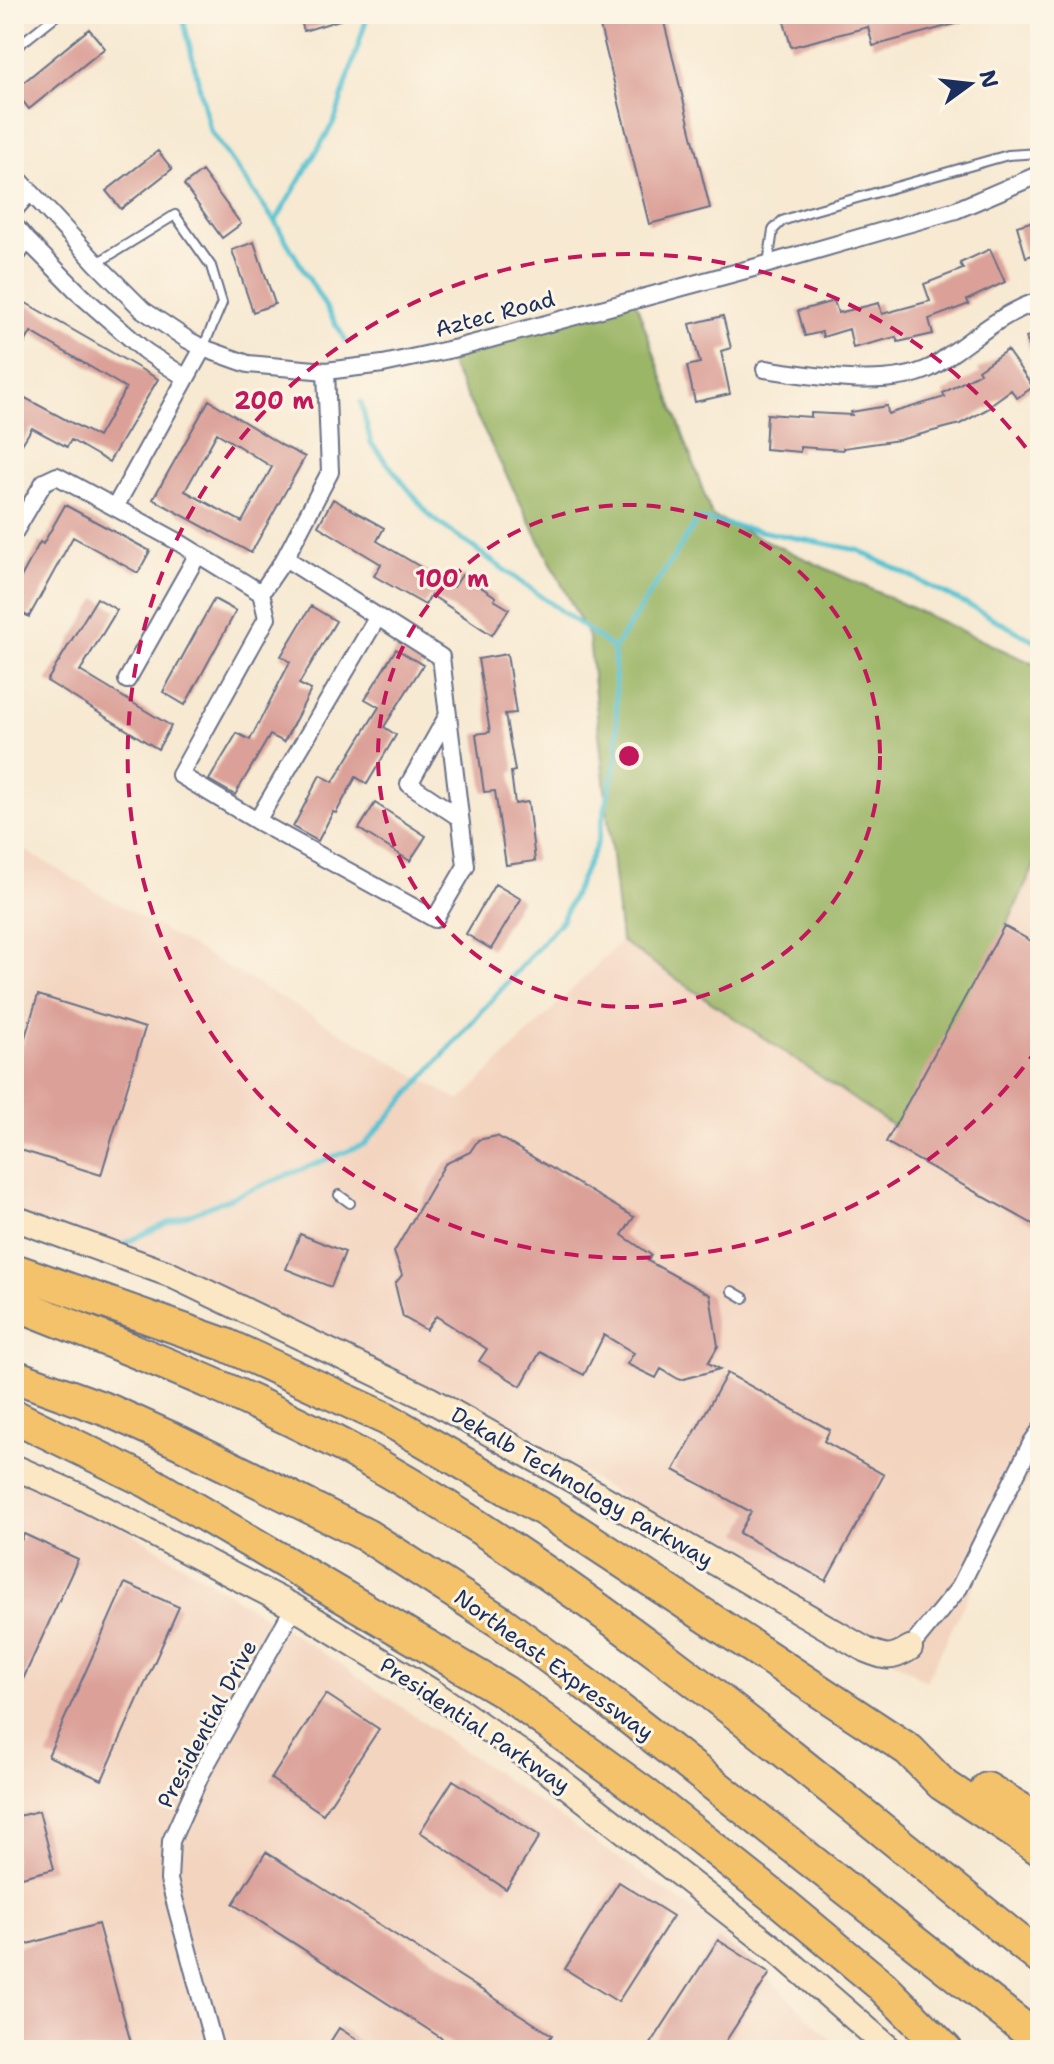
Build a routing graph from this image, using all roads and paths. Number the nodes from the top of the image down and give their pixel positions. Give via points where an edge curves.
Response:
1 (58, 14) edge
2 (14, 49) edge
3 (1040, 153) edge
4 (14, 174) edge
5 (1040, 174) edge
6 (30, 192) junction
7 (14, 210) edge
8 (14, 225) edge
9 (27, 240) junction
10 (14, 259) edge
11 (97, 264) junction
12 (768, 264) junction
13 (1040, 301) edge
14 (203, 348) junction
15 (765, 369) dead end
16 (326, 371) junction
17 (186, 378) junction
18 (115, 507) junction
19 (14, 533) edge
20 (198, 554) junction
21 (285, 558) junction
22 (261, 593) junction
23 (377, 618) junction
24 (127, 680) dead end
25 (448, 715) junction
26 (460, 818) junction
27 (257, 821) junction
28 (339, 1195) dead end
29 (350, 1203) dead end
30 (14, 1218) edge
31 (14, 1273) edge
32 (732, 1291) dead end
33 (744, 1298) dead end
34 (14, 1303) edge
35 (14, 1376) edge
36 (14, 1416) edge
37 (1040, 1431) edge
38 (14, 1467) edge
39 (294, 1607) junction
40 (910, 1648) joint
41 (909, 1750) junction
42 (1040, 1821) edge
43 (1040, 1849) edge
44 (1040, 1958) edge
45 (998, 2008) junction
46 (1040, 2041) edge
47 (215, 2050) edge
48 (891, 2050) edge
49 (946, 2050) edge
50 (1030, 2050) edge

1 - 2 lane
3 - 12 lane via 1008,155 782,221 773,230
4 - 6 street, Aztec Road
5 - 12 street, Aztec Road via 956,210
6 - 7 street
6 - 11 street, Aztec Road
8 - 9 street
9 - 10 street
9 - 17 street via 145,351
11 - 14 street, Aztec Road via 143,310
11 - 14 lane via 175,215 211,266 222,303
12 - 16 street, Aztec Road via 457,348
13 - 15 street via 1020,307 930,368 901,378
14 - 16 street, Aztec Road via 248,364
14 - 17 street
16 - 21 street via 330,472
17 - 18 street
18 - 19 street via 57,476 44,482
18 - 20 street
20 - 22 street
20 - 24 street
21 - 22 street
21 - 23 street
22 - 27 street via 267,618 180,775
23 - 25 street via 441,657
23 - 27 street
25 - 26 street
25 - 26 street via 409,784
26 - 27 street via 466,866 435,919
28 - 29 lane
30 - 40 street, Dekalb Technology Parkway via 169,1274 429,1399 866,1650 884,1657
31 - 41 highway via 226,1345 387,1419 546,1511
32 - 33 lane
34 - 44 highway via 291,1420 464,1519 641,1640
35 - 45 highway, Northeast Expressway via 110,1411 366,1535 611,1703
36 - 49 highway via 147,1481 505,1692 781,1902 882,1986
37 - 40 street, Dekalb Technology Parkway via 959,1588
38 - 39 street, Presidential Parkway
39 - 47 street, Presidential Drive via 201,1774 171,1841 169,1880
39 - 48 street, Presidential Parkway via 549,1772 775,1949
41 - 42 highway via 944,1762
41 - 43 highway via 942,1784
45 - 46 highway, Northeast Expressway
45 - 50 highway

